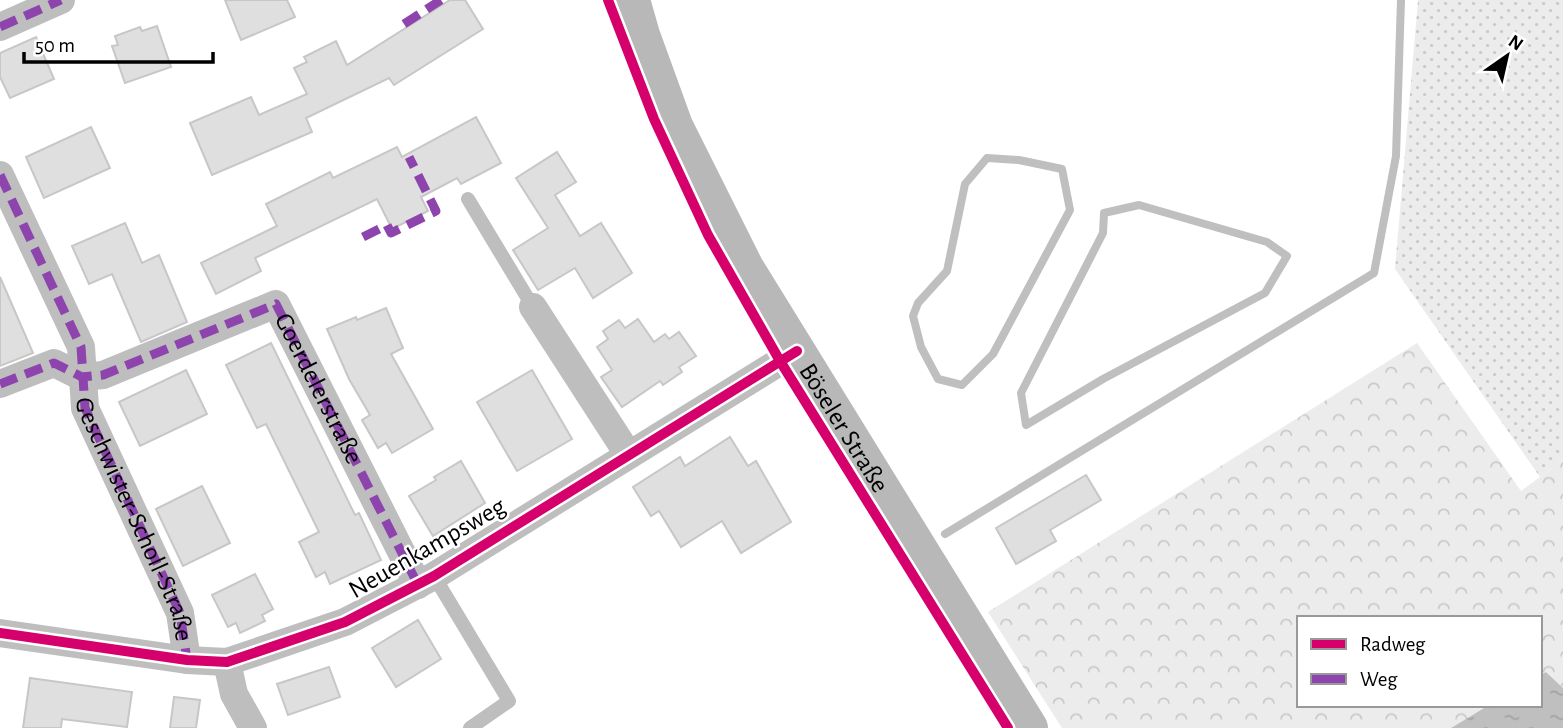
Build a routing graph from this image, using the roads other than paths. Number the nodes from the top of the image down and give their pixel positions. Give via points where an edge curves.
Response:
1 (61, 0) edge
2 (631, 0) edge
3 (0, 27) edge
4 (0, 175) edge
5 (468, 199) dead end
6 (533, 307) joint
7 (797, 351) junction
8 (82, 377) junction
9 (0, 384) edge
10 (628, 454) junction
11 (426, 581) junction
12 (0, 634) edge
13 (187, 660) junction
14 (227, 662) junction
15 (253, 728) edge
16 (470, 728) edge
17 (1029, 728) edge

1 - 3 street
2 - 7 main road, Böseler Straße via 680,138 745,268
4 - 8 street, Geschwister-Scholl-Straße via 81,347
5 - 6 lane
6 - 10 street
7 - 10 street, Neuenkampsweg
7 - 17 main road, Böseler Straße
8 - 9 street, Geschwister-Scholl-Straße via 54,363
8 - 11 street, Goerdelerstraße via 103,375 276,304
8 - 13 street, Geschwister-Scholl-Straße via 85,408 180,614
10 - 11 street, Neuenkampsweg
11 - 14 street, Neuenkampsweg via 345,622
11 - 16 lane via 509,701
12 - 13 street, Neuenkampsweg
13 - 14 street, Neuenkampsweg
14 - 15 street via 234,694

